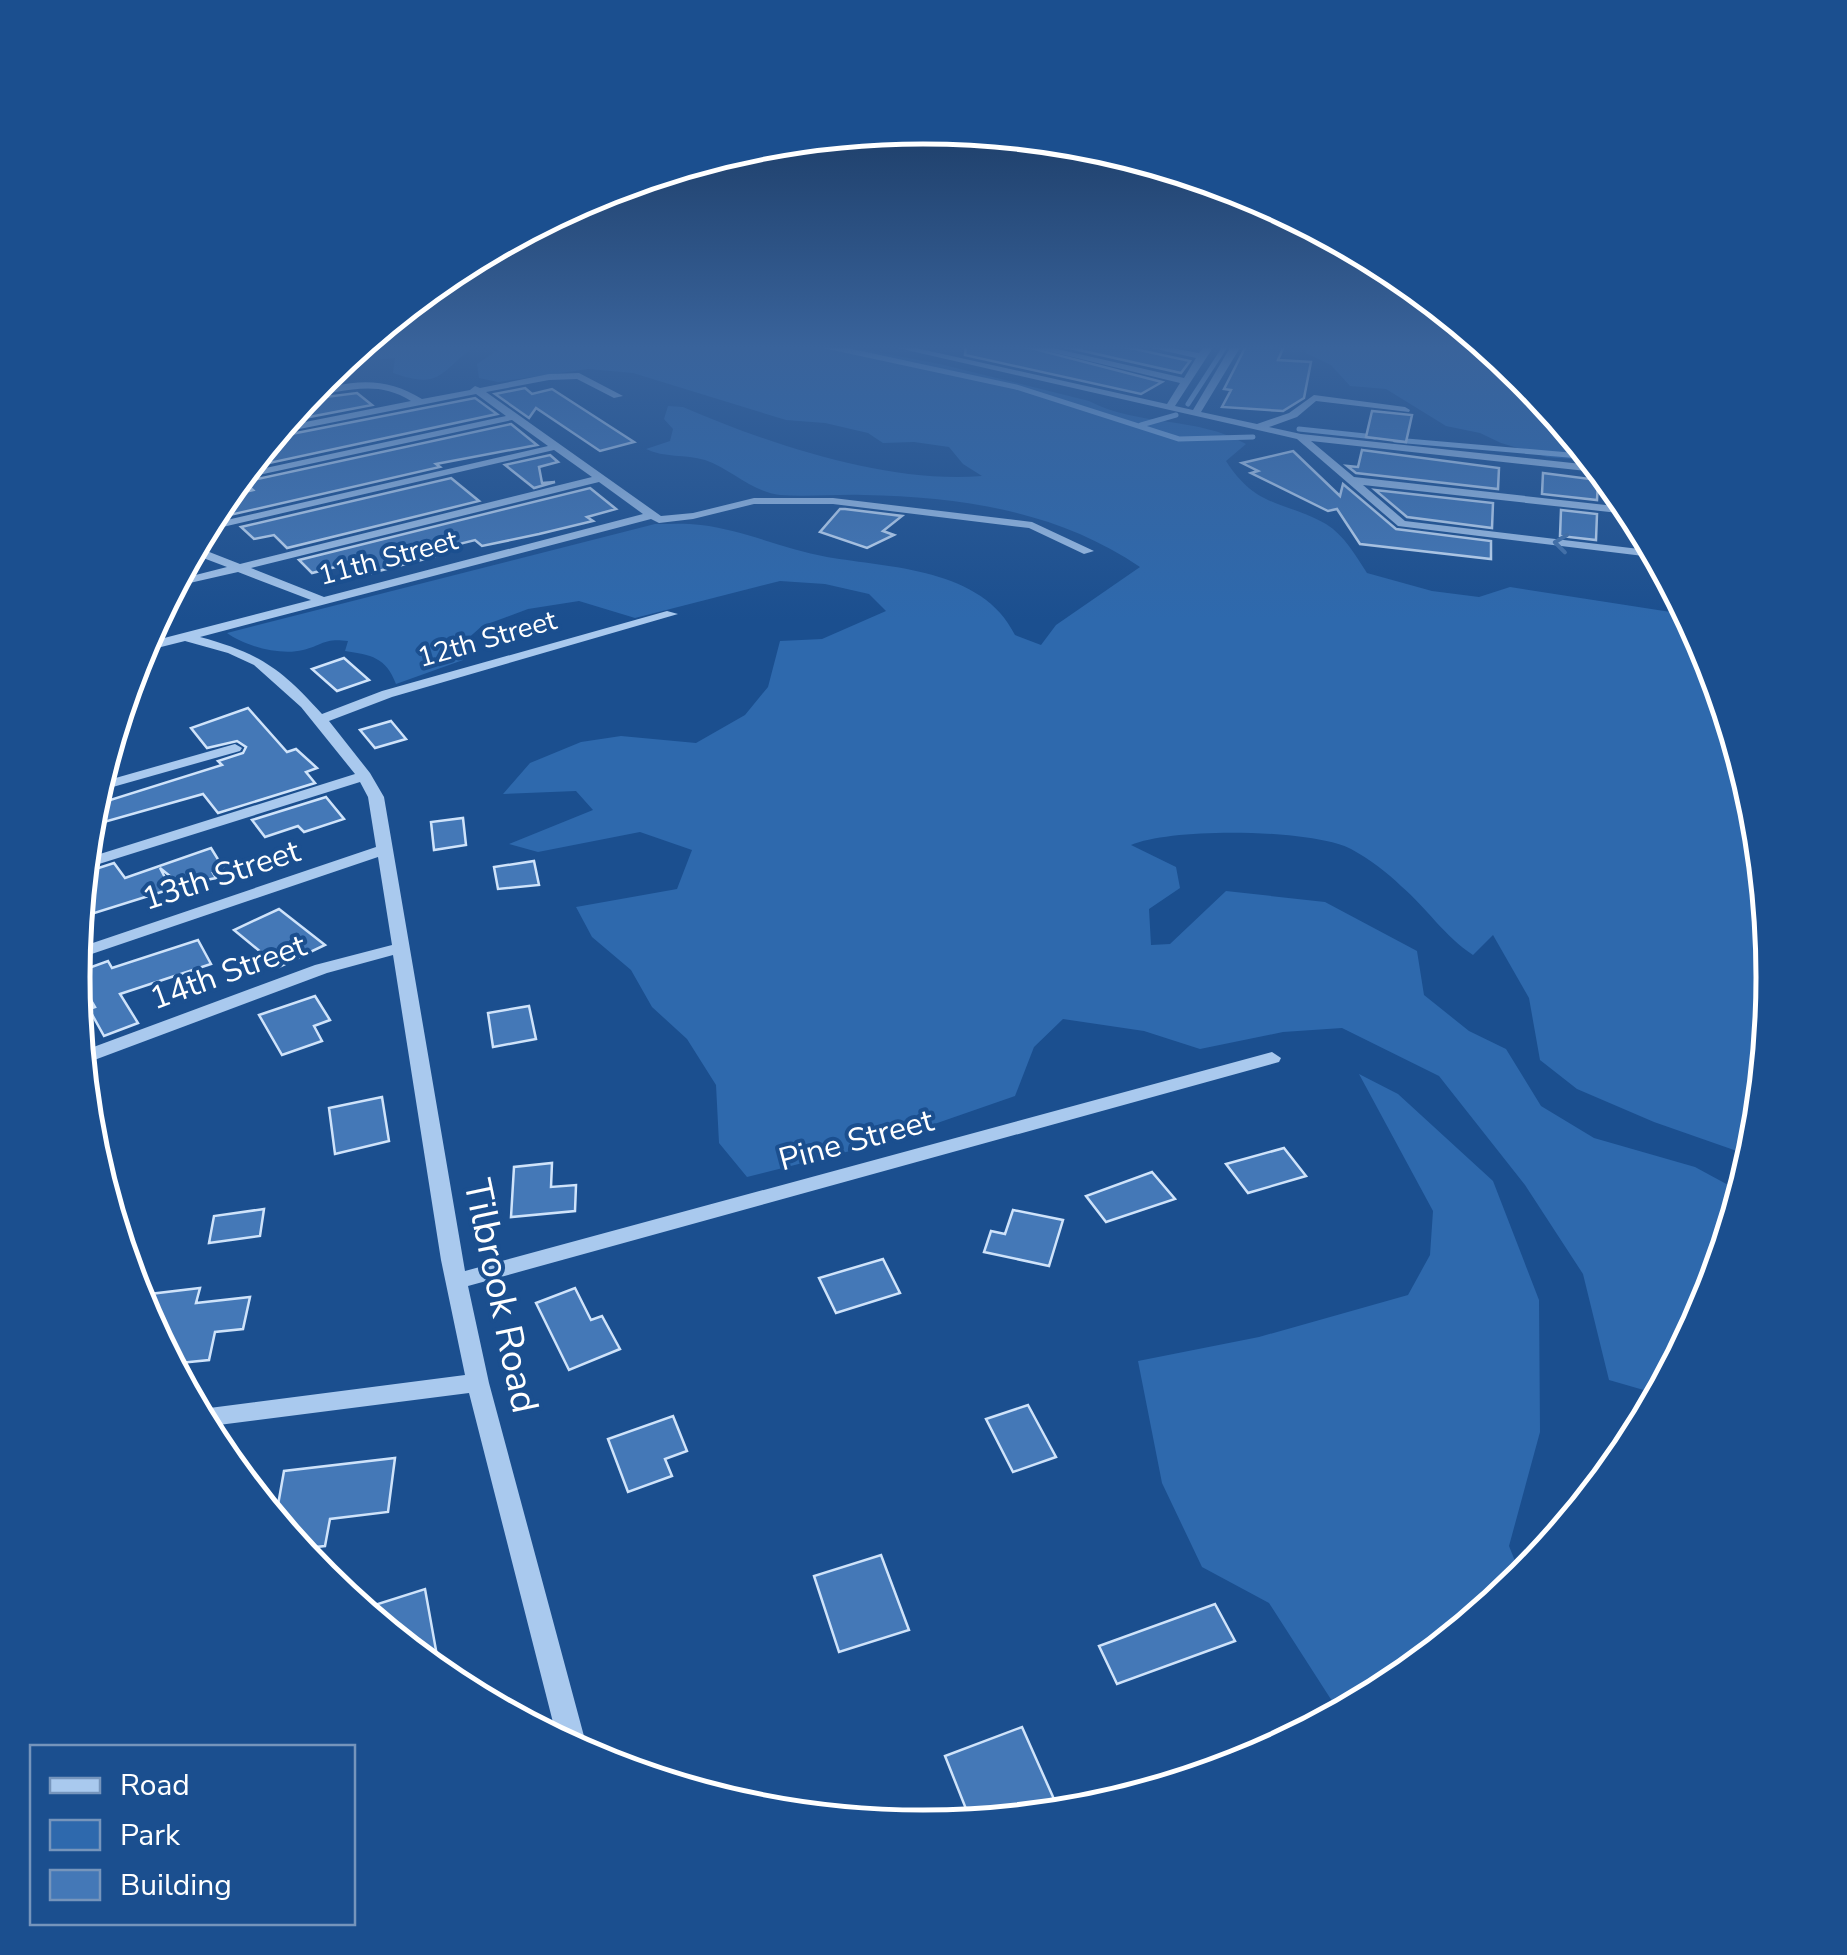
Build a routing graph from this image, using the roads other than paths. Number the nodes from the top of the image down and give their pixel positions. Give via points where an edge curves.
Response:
1 (418, 437) edge
2 (541, 437) edge
3 (1298, 437) edge
4 (1301, 438) junction
5 (555, 447) junction
6 (1583, 468) edge
7 (261, 471) edge
8 (600, 479) junction
9 (1347, 480) junction
10 (1614, 510) edge
11 (650, 516) junction
12 (224, 524) edge
13 (1088, 551) dead end
14 (1640, 553) edge
15 (206, 554) edge
16 (242, 567) junction
17 (192, 580) edge
18 (324, 601) junction
19 (672, 614) dead end
20 (185, 637) junction
21 (160, 643) edge
22 (318, 720) junction
23 (235, 748) dead end
24 (365, 776) junction
25 (113, 783) edge
26 (386, 850) junction
27 (99, 859) edge
28 (399, 948) junction
29 (91, 950) edge
30 (94, 1053) edge
31 (1272, 1058) dead end
32 (456, 1280) junction
33 (478, 1382) junction
34 (215, 1416) edge
35 (569, 1731) edge

1 - 7 street
2 - 5 street
3 - 4 street
4 - 6 street
4 - 9 street
5 - 8 street
5 - 12 street
8 - 11 street
8 - 16 street
9 - 10 street
14 -> 9 street via 1402,524
11 - 13 street, 11th Street via 674,520 786,499 1032,525
11 - 18 street, 11th Street
15 - 16 street
16 - 17 street
16 - 18 street
18 - 20 street, 11th Street
19 - 22 street, 12th Street via 405,688
20 - 21 street, 11th Street
20 - 22 street via 259,662
22 - 24 street
23 - 25 street
24 - 26 street, Tilbrook Road
24 - 27 street
26 - 28 street, Tilbrook Road
26 - 29 street, 13th Street
28 - 30 street, 14th Street via 321,969
28 - 32 street, Tilbrook Road
31 - 32 street, Pine Street
32 - 33 street, Tilbrook Road
33 - 34 street
33 - 35 street, Tilbrook Road

